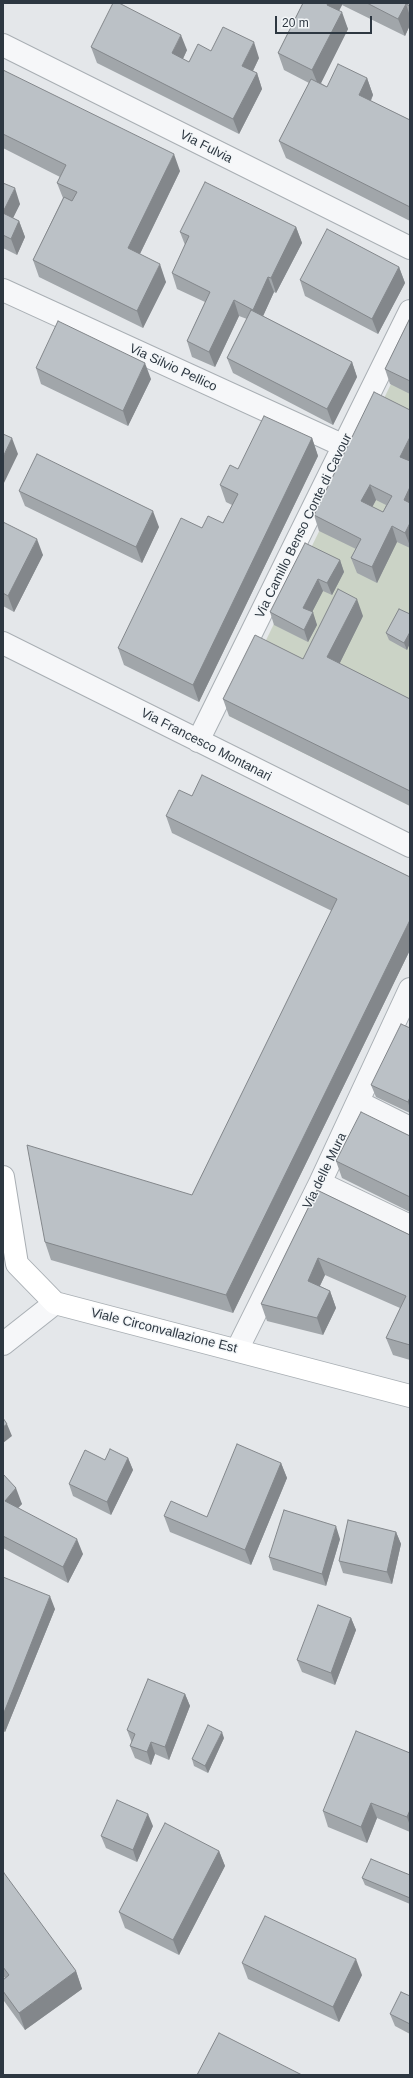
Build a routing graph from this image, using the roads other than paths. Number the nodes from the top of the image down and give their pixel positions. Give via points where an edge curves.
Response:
1 (3, 45) edge
2 (410, 248) edge
3 (3, 290) edge
4 (410, 311) edge
5 (344, 446) junction
6 (3, 643) edge
7 (198, 741) junction
8 (410, 846) edge
9 (410, 989) edge
10 (358, 1102) junction
11 (410, 1128) edge
12 (3, 1177) edge
13 (320, 1183) junction
14 (410, 1226) edge
15 (54, 1303) junction
16 (3, 1344) edge
17 (237, 1350) junction
18 (410, 1396) edge

1 - 2 street, Via Fulvia
3 - 5 street, Via Silvio Pellico
4 - 5 street, Via Camillo Benso Conte di Cavour
5 - 7 street, Via Camillo Benso Conte di Cavour
6 - 7 street, Via Francesco Montanari
7 - 8 street, Via Francesco Montanari
9 - 10 street, Via delle Mura
10 - 11 street
10 - 13 street, Via delle Mura
12 - 15 main road via 17,1264
13 - 14 street
13 - 17 street, Via delle Mura
15 - 16 street
15 - 17 main road, Viale Circonvallazione Est
17 - 18 main road, Viale Circonvallazione Est

